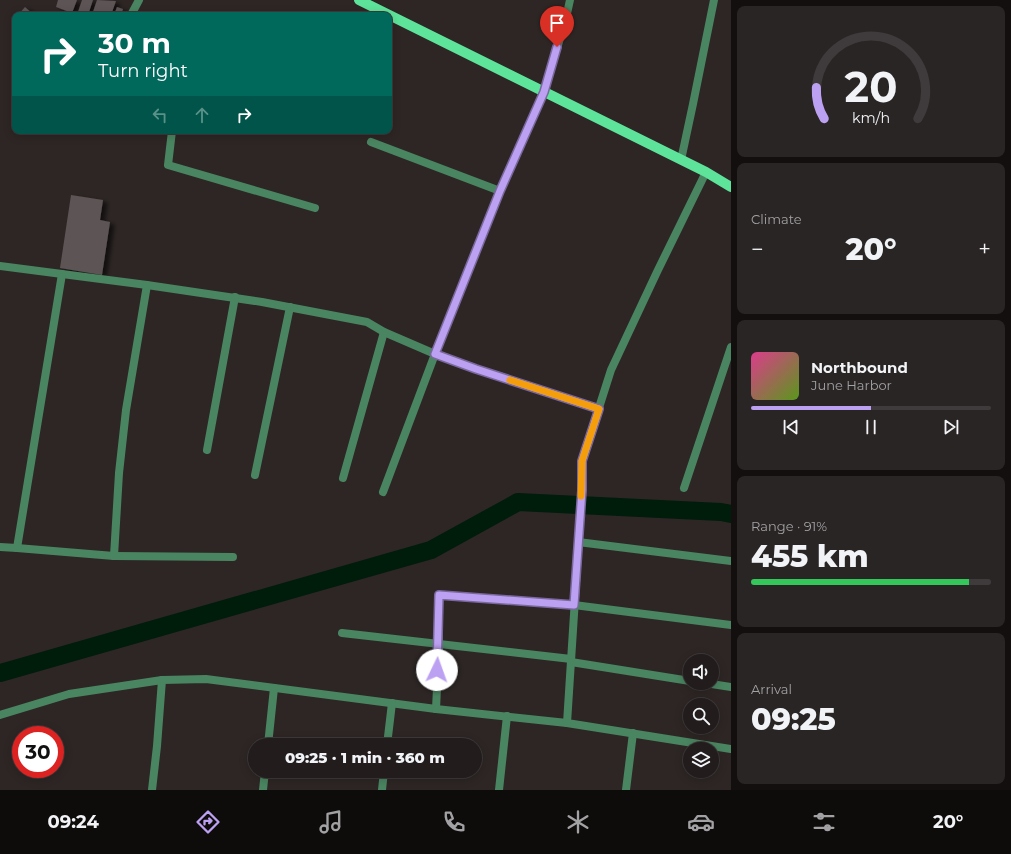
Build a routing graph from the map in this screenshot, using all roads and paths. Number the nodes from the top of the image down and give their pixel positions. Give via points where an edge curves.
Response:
1 (139, 0) edge
2 (359, 0) edge
3 (570, 0) edge
4 (714, 0) edge
5 (133, 12) edge
6 (383, 12) edge
7 (392, 16) edge
8 (544, 92) junction
9 (172, 134) edge
10 (371, 142) dead end
11 (680, 160) junction
12 (706, 172) junction
13 (731, 187) edge
14 (500, 191) junction
15 (315, 208) dead end
16 (0, 266) edge
17 (62, 274) junction
18 (147, 285) junction
19 (235, 297) junction
20 (290, 307) junction
21 (384, 332) junction
22 (731, 347) edge
23 (435, 354) junction
24 (599, 409) junction
25 (207, 450) dead end
26 (255, 476) dead end
27 (343, 478) dead end
28 (684, 488) dead end
29 (383, 492) dead end
30 (578, 542) junction
31 (0, 548) edge
32 (17, 548) junction
33 (114, 556) junction
34 (232, 557) dead end
35 (731, 562) edge
36 (574, 605) junction
37 (731, 625) edge
38 (342, 633) dead end
39 (439, 644) junction
40 (571, 660) junction
41 (162, 680) junction
42 (683, 680) edge
43 (719, 685) edge
44 (731, 687) edge
45 (274, 688) junction
46 (392, 703) junction
47 (436, 709) junction
48 (0, 715) edge
49 (507, 716) junction
50 (567, 723) junction
51 (633, 733) junction
52 (269, 738) edge
53 (388, 738) edge
54 (731, 748) edge
55 (264, 778) edge
56 (383, 778) edge
57 (152, 790) edge
58 (263, 790) edge
59 (382, 790) edge
60 (498, 790) edge
61 (626, 790) edge

1 - 5 street
2 - 6 main road
3 - 8 street
4 - 11 street
7 - 8 main road
8 - 11 main road
8 - 14 street
9 - 15 street via 168,165
10 - 14 street
11 - 12 main road
12 - 13 main road
12 - 24 street via 611,370
14 - 23 street
16 - 17 street
17 - 18 street
17 - 32 street
18 - 19 street
18 - 33 street via 126,410
19 - 20 street
19 - 25 street
20 - 21 street via 367,322
20 - 26 street
21 - 23 street
21 - 27 street
22 - 28 street
23 - 24 street
23 - 29 street
24 - 30 street via 582,461
30 - 35 street
30 - 36 street
31 - 32 street
32 - 33 street
33 - 34 street
36 - 37 street
36 - 39 street via 439,595
36 - 40 street
38 - 39 street
39 - 40 street
39 - 47 street
40 - 42 street
40 - 50 street
41 - 45 street via 206,679
41 - 48 street via 69,694
41 - 57 street
43 - 44 street
45 - 46 street
45 - 52 street
46 - 47 street
46 - 53 street
47 - 49 street
49 - 50 street
49 - 60 street
50 - 51 street
51 - 54 street
51 - 61 street
55 - 58 street
56 - 59 street

